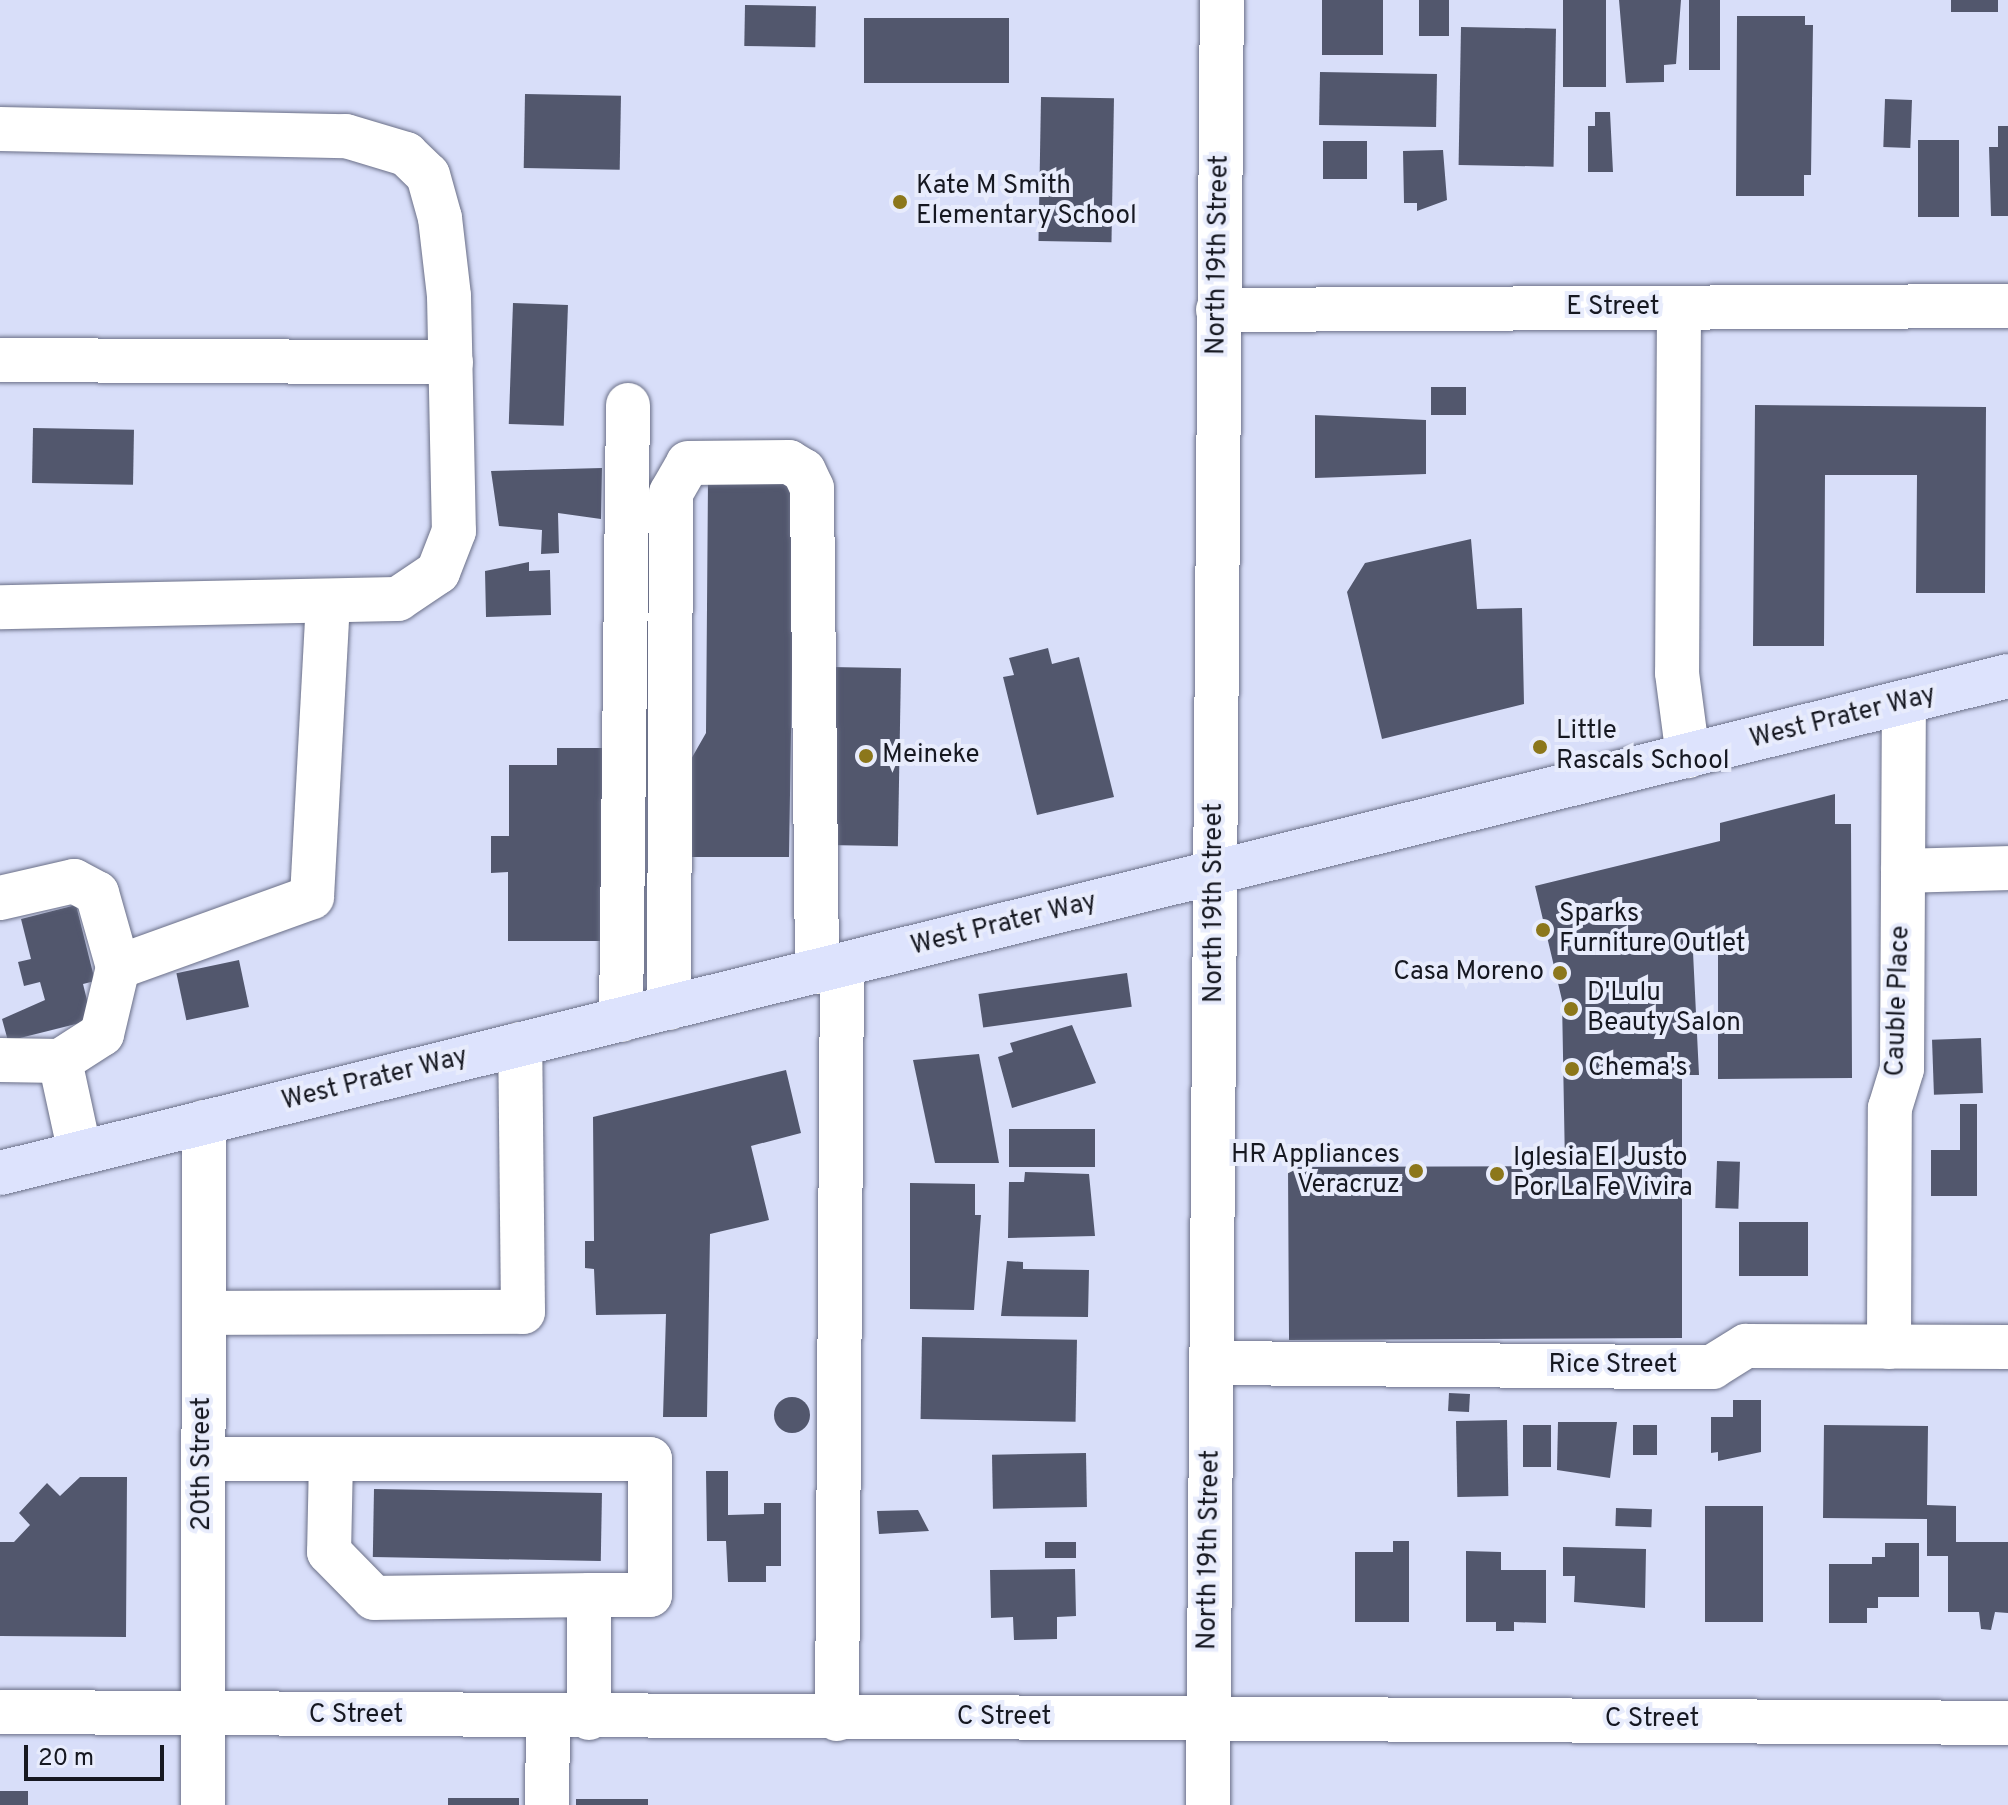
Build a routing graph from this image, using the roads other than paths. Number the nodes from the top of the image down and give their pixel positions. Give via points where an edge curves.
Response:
1 (1222, 0) edge
2 (0, 129) edge
3 (2008, 306) edge
4 (1679, 308) junction
5 (1218, 310) junction
6 (0, 360) edge
7 (451, 362) junction
8 (628, 405) dead end
9 (328, 605) junction
10 (0, 607) edge
11 (2008, 676) edge
12 (1904, 702) junction
13 (1688, 756) junction
14 (2008, 868) edge
15 (1903, 871) junction
16 (1215, 874) junction
17 (0, 898) edge
18 (118, 967) junction
19 (830, 969) junction
20 (669, 1008) junction
21 (621, 1020) junction
22 (520, 1044) junction
23 (0, 1060) edge
24 (60, 1061) junction
25 (204, 1122) junction
26 (80, 1153) junction
27 (0, 1173) edge
28 (204, 1313) junction
29 (1889, 1347) junction
30 (2008, 1347) edge
31 (1213, 1363) junction
32 (203, 1459) junction
33 (331, 1459) junction
34 (589, 1595) junction
35 (0, 1712) edge
36 (203, 1715) junction
37 (569, 1717) junction
38 (1208, 1718) junction
39 (837, 1719) junction
40 (2008, 1723) edge
41 (203, 1805) edge
42 (547, 1805) edge
43 (1208, 1805) edge

1 - 5 street, North 19th Street
2 - 7 street via 346,136 406,154 428,175 440,218
3 - 4 street, E Street
4 - 5 street, E Street
4 - 13 street via 1677,673
5 - 16 street, North 19th Street
6 - 7 street
7 - 9 street via 454,531 438,572 398,599
8 - 21 street
9 - 10 street
9 - 18 street via 312,897
11 - 12 main road, West Prater Way
12 - 13 main road, West Prater Way
12 - 15 street, Cauble Place
13 - 16 main road, West Prater Way
14 - 15 street
15 - 29 street, Cauble Place via 1902,1069 1890,1108
16 - 19 main road, West Prater Way
16 - 31 street, North 19th Street
17 - 18 street via 74,881 97,893
18 - 24 street via 102,1034
19 - 20 main road, West Prater Way
19 - 20 street via 812,488 804,471 789,462 688,463 671,493
19 - 39 street
20 - 21 main road, West Prater Way
21 - 22 main road, West Prater Way
22 - 25 main road, West Prater Way
22 - 28 street via 523,1312
23 - 24 street
24 - 26 street
25 - 26 main road, West Prater Way
25 - 28 street, 20th Street
26 - 27 main road, West Prater Way
28 - 32 street, 20th Street
29 - 30 street, Rice Street
29 - 31 street, Rice Street via 1746,1346 1712,1367
31 - 38 street, North 19th Street
32 - 33 street
32 - 36 street, 20th Street
33 - 34 street via 329,1552 374,1598
33 - 34 street via 650,1459 650,1595
34 - 37 street
35 - 36 street, C Street
36 - 37 street, C Street
36 - 41 street, 20th Street
37 - 39 street, C Street
37 - 42 street
38 - 39 street, C Street
38 - 40 street, C Street
38 - 43 street, North 19th Street

